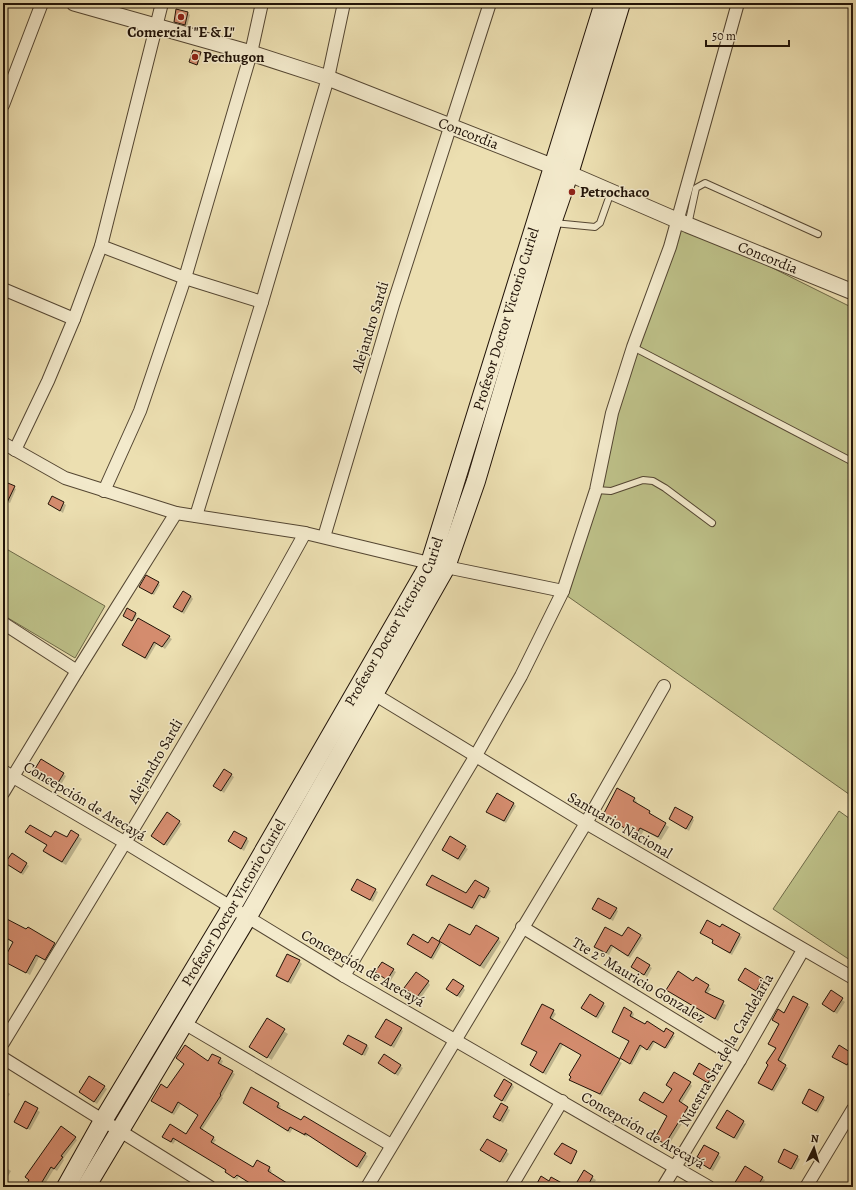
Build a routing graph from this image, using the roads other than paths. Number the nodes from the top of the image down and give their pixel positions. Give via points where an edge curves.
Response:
1 (42, 3) edge
2 (74, 3) edge
3 (162, 3) edge
4 (262, 3) edge
5 (344, 3) edge
6 (490, 3) edge
7 (604, 3) edge
8 (621, 3) edge
9 (738, 3) edge
10 (156, 26) junction
11 (251, 53) junction
12 (328, 78) junction
13 (3, 105) edge
14 (451, 127) junction
15 (562, 171) junction
16 (611, 192) junction
17 (683, 222) junction
18 (552, 223) junction
19 (818, 234) dead end
20 (101, 246) junction
21 (185, 278) junction
22 (3, 289) edge
23 (853, 292) edge
24 (262, 302) junction
25 (74, 319) junction
26 (633, 347) junction
27 (3, 443) edge
28 (15, 450) junction
29 (853, 462) edge
30 (596, 490) junction
31 (104, 491) junction
32 (176, 513) junction
33 (196, 516) junction
34 (712, 523) dead end
35 (305, 533) junction
36 (324, 537) junction
37 (438, 565) junction
38 (563, 591) junction
39 (3, 624) edge
40 (77, 671) junction
41 (664, 686) dead end
42 (374, 694) junction
43 (475, 757) junction
44 (8, 774) edge
45 (3, 793) edge
46 (586, 823) junction
47 (126, 843) junction
48 (231, 908) junction
49 (246, 918) junction
50 (522, 927) junction
51 (803, 950) junction
52 (344, 976) junction
53 (853, 978) edge
54 (184, 1023) junction
55 (455, 1040) junction
56 (3, 1043) edge
57 (3, 1058) edge
58 (740, 1060) junction
59 (562, 1101) junction
60 (853, 1109) edge
61 (112, 1125) junction
62 (391, 1144) junction
63 (675, 1167) junction
64 (66, 1187) edge
65 (86, 1187) edge
66 (210, 1187) edge
67 (367, 1187) edge
68 (511, 1187) edge
69 (663, 1187) edge
70 (709, 1187) edge
71 (806, 1187) edge

1 - 13 street
2 - 10 street, Concordia
3 - 10 street
4 - 11 street
5 - 12 street
6 - 14 street, Alejandro Sardi
7 - 15 main road, Profesor Doctor Victorio Curiel
8 - 15 main road, Profesor Doctor Victorio Curiel
9 - 17 street
10 - 11 street, Concordia
10 - 20 street
11 - 12 street, Concordia
11 - 21 street
12 - 14 street, Concordia
12 - 24 street
14 - 15 street, Concordia
14 - 36 street, Alejandro Sardi via 393,305
15 - 16 street, Concordia
15 - 18 main road, Profesor Doctor Victorio Curiel
15 - 37 main road, Profesor Doctor Victorio Curiel
16 - 17 street, Concordia
16 - 18 lane via 600,223 595,227
17 - 19 lane via 696,188 705,183
17 - 23 street, Concordia
17 - 26 street
18 - 37 main road, Profesor Doctor Victorio Curiel via 476,481
20 - 21 street
20 - 25 street
21 - 24 street
21 - 31 street via 140,411
22 - 25 street
24 - 33 street
25 - 28 street
26 - 29 lane
26 - 30 street via 609,424
27 - 28 street
28 - 31 street via 65,478
30 - 34 lane via 611,491 643,480 653,481
30 - 38 street
31 - 32 street
32 - 33 street
32 - 40 street
33 - 35 street
35 - 36 street
35 - 47 street, Alejandro Sardi
36 - 37 street
37 - 38 street
37 - 42 main road, Profesor Doctor Victorio Curiel
37 - 48 main road, Profesor Doctor Victorio Curiel
38 - 43 street via 521,676
39 - 40 street
40 - 44 street
41 - 46 street
42 - 43 street, Santuario Nacional
42 - 49 main road, Profesor Doctor Victorio Curiel
43 - 46 street, Santuario Nacional
43 - 52 street
44 - 45 street
44 - 47 street, Concepción de Arecayá
46 - 50 street
46 - 51 street, Santuario Nacional
47 - 48 street, Concepción de Arecayá
47 - 56 street, Alejandro Sardi
48 - 49 street, Concepción de Arecayá
48 - 61 main road, Profesor Doctor Victorio Curiel
49 - 52 street, Concepción de Arecayá
49 - 54 main road, Profesor Doctor Victorio Curiel
50 - 55 street
50 - 58 street, Tte 2° Mauricio Gonzalez
51 - 53 street, Santuario Nacional
51 - 58 street, Nuestra Sra de la Candelaria
52 - 55 street, Concepción de Arecayá
54 - 61 main road, Profesor Doctor Victorio Curiel
54 - 62 street
55 - 59 street, Concepción de Arecayá
55 - 62 street
57 - 61 street
58 - 63 street, Nuestra Sra de la Candelaria
59 - 63 street, Concepción de Arecayá
59 - 68 street
60 - 71 street
61 - 64 main road, Profesor Doctor Victorio Curiel
61 - 65 main road, Profesor Doctor Victorio Curiel
61 - 66 street
62 - 67 street
63 - 69 street, Nuestra Sra de la Candelaria
63 - 70 street, Concepción de Arecayá

